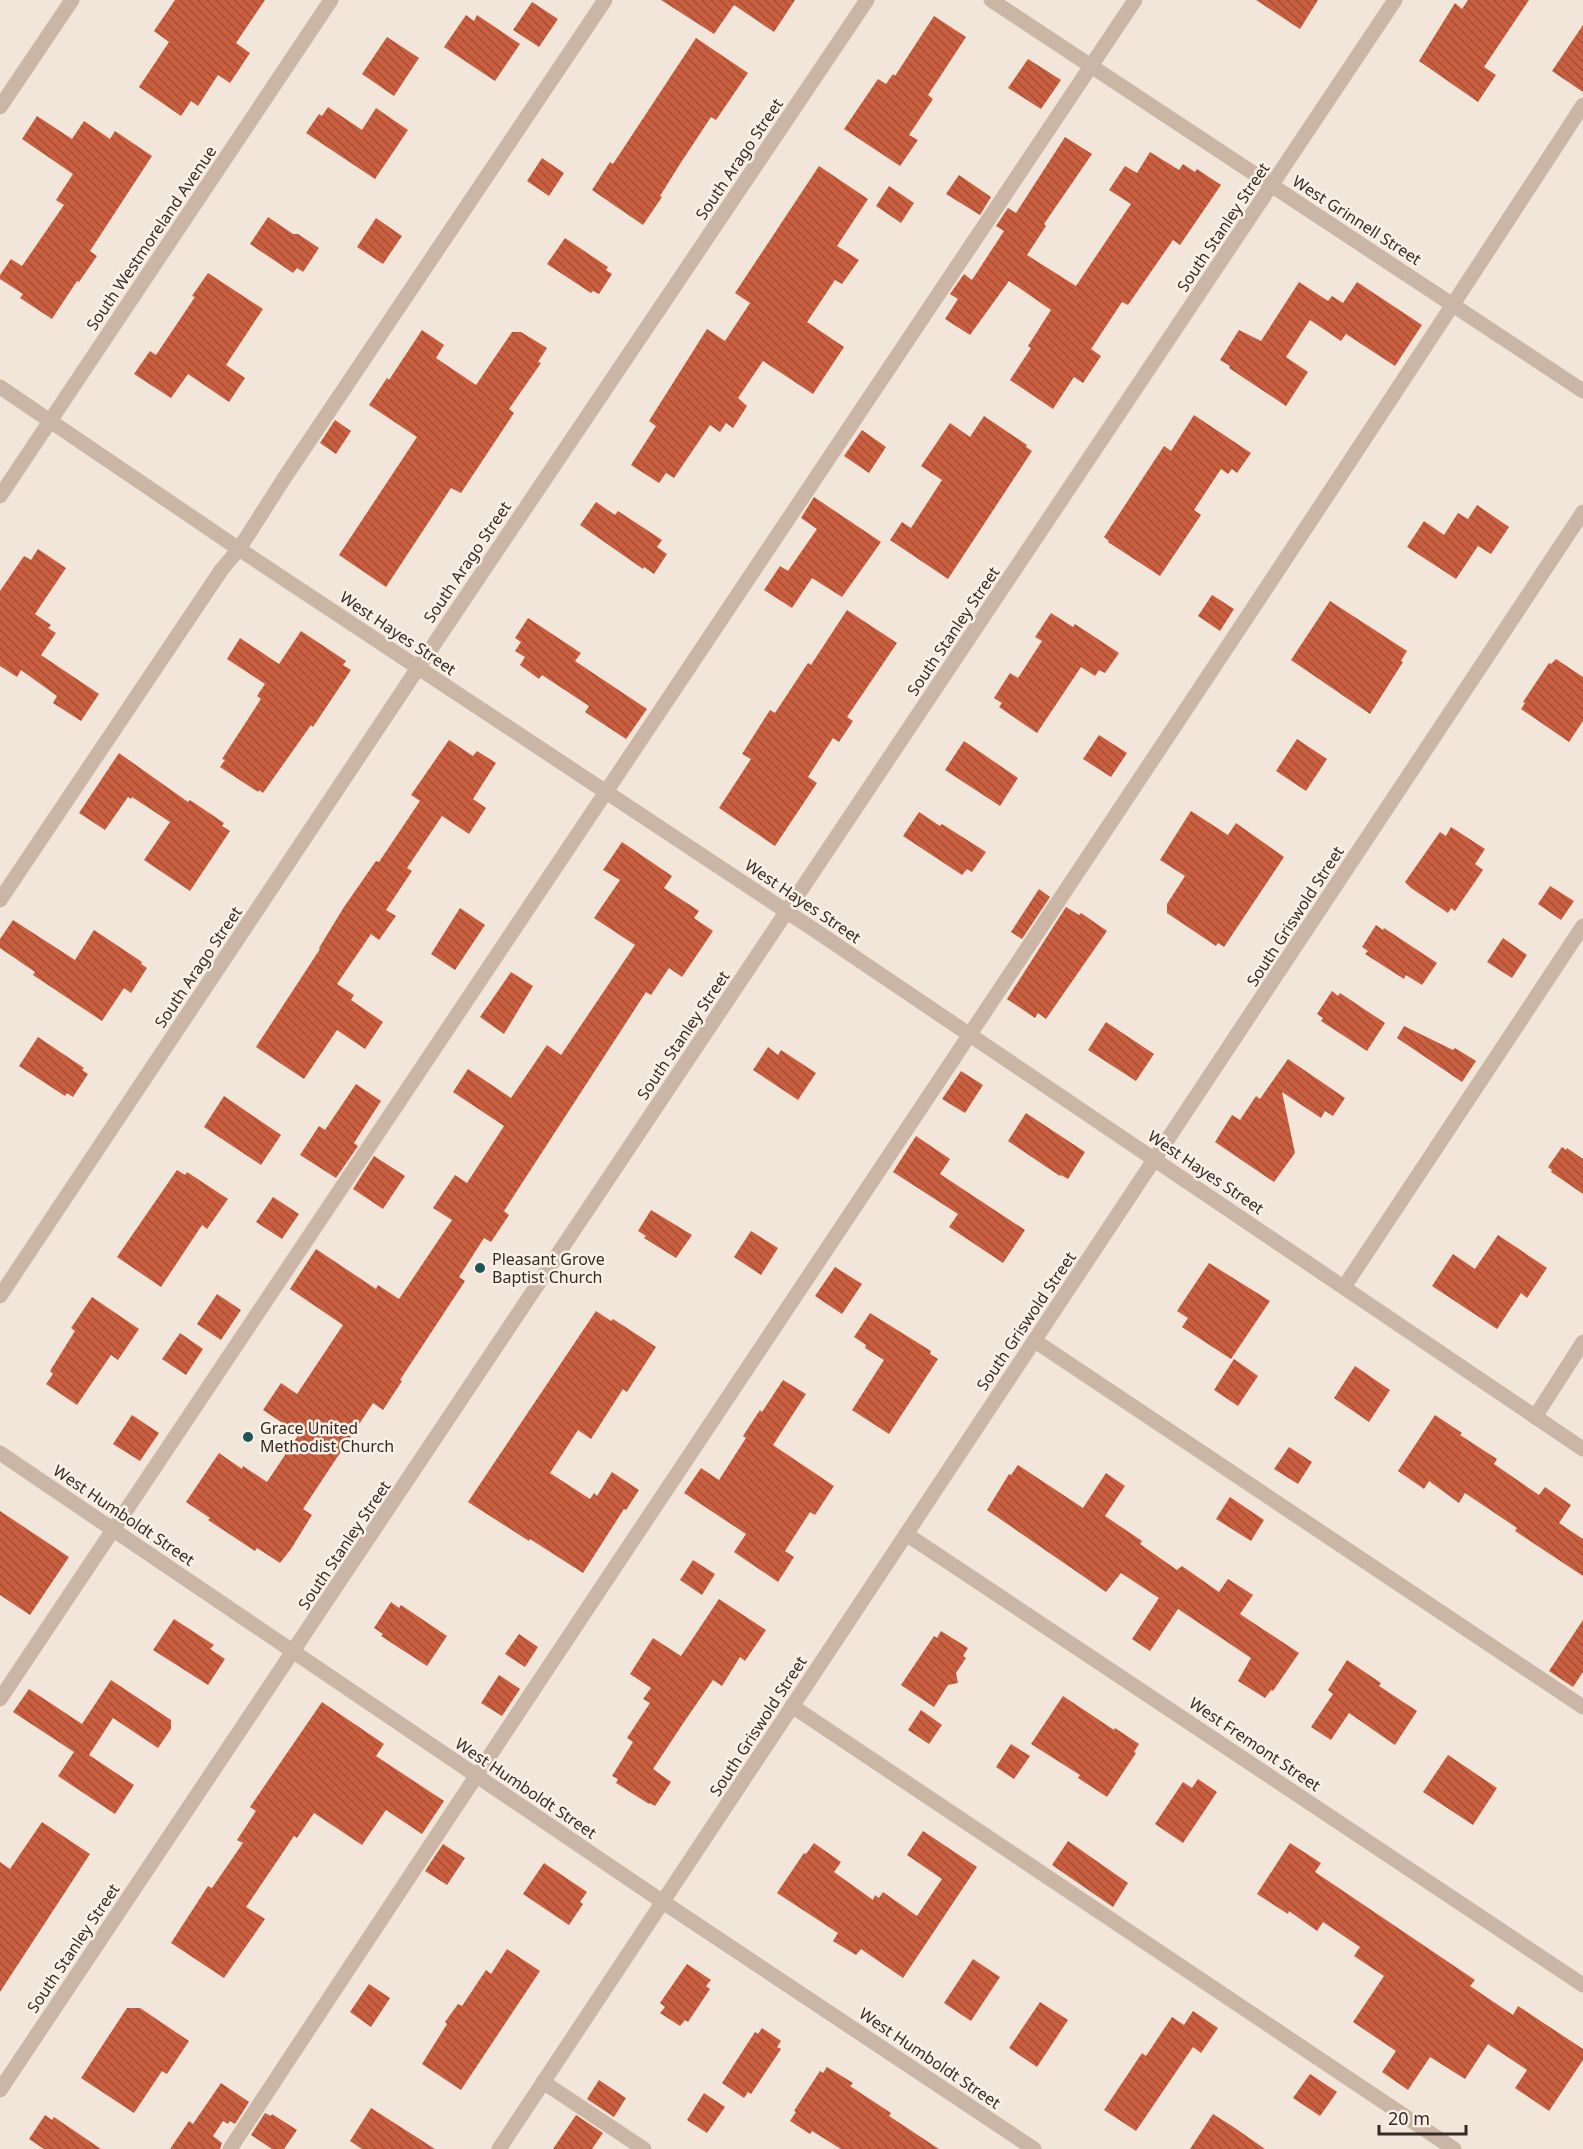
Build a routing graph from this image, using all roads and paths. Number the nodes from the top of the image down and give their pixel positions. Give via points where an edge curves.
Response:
1 (72, 0) edge
2 (331, 0) edge
3 (605, 0) edge
4 (867, 0) edge
5 (992, 0) edge
6 (1135, 0) edge
7 (1395, 0) edge
8 (1092, 66) junction
9 (1583, 105) edge
10 (0, 107) edge
11 (1272, 186) junction
12 (1453, 305) junction
13 (0, 387) edge
14 (1583, 391) edge
15 (50, 421) junction
16 (0, 496) edge
17 (1583, 513) edge
18 (239, 549) junction
19 (418, 668) junction
20 (607, 792) junction
21 (0, 900) edge
22 (787, 912) junction
23 (1583, 926) edge
24 (970, 1034) junction
25 (1156, 1159) junction
26 (1344, 1287) junction
27 (0, 1296) edge
28 (1035, 1341) junction
29 (1583, 1342) edge
30 (1535, 1417) junction
31 (1583, 1449) edge
32 (0, 1453) edge
33 (112, 1529) junction
34 (906, 1534) junction
35 (294, 1652) junction
36 (0, 1699) edge
37 (792, 1706) junction
38 (1583, 1707) edge
39 (475, 1775) junction
40 (663, 1902) junction
41 (1583, 1985) edge
42 (543, 2082) junction
43 (0, 2090) edge
44 (230, 2149) edge
45 (499, 2149) edge
46 (644, 2149) edge
47 (1034, 2149) edge
48 (1454, 2149) edge

1 - 10 street
2 - 15 street, South Westmoreland Avenue
3 - 18 street
4 - 19 street, South Arago Street
5 - 8 street, West Grinnell Street
6 - 8 street
7 - 11 street, South Stanley Street
8 - 11 street, West Grinnell Street
8 - 20 street
9 - 12 street
11 - 12 street, West Grinnell Street
11 - 22 street, South Stanley Street
12 - 14 street, West Grinnell Street
12 - 24 street
13 - 15 street, West Hayes Street
15 - 16 street, South Westmoreland Avenue
15 - 18 street, West Hayes Street
17 - 25 street, South Griswold Street
18 - 19 street, West Hayes Street
18 - 21 street
19 - 20 street, West Hayes Street
19 - 27 street, South Arago Street
20 - 22 street, West Hayes Street
20 - 33 street
22 - 24 street, West Hayes Street
22 - 35 street, South Stanley Street
23 - 26 street
24 - 25 street, West Hayes Street
24 - 39 street
25 - 26 street, West Hayes Street
25 - 28 street, South Griswold Street
26 - 30 street, West Hayes Street
28 - 34 street, South Griswold Street
28 - 38 street
29 - 30 street
30 - 31 street, West Hayes Street
32 - 33 street, West Humboldt Street
33 - 35 street, West Humboldt Street
33 - 36 street
34 - 37 street, South Griswold Street
34 - 41 street, West Fremont Street
35 - 39 street, West Humboldt Street
35 - 43 street, South Stanley Street
37 - 40 street, South Griswold Street
37 - 48 street
39 - 40 street, West Humboldt Street
39 - 44 street
40 - 42 street, South Griswold Street
40 - 47 street, West Humboldt Street
42 - 45 street, South Griswold Street
42 - 46 street

